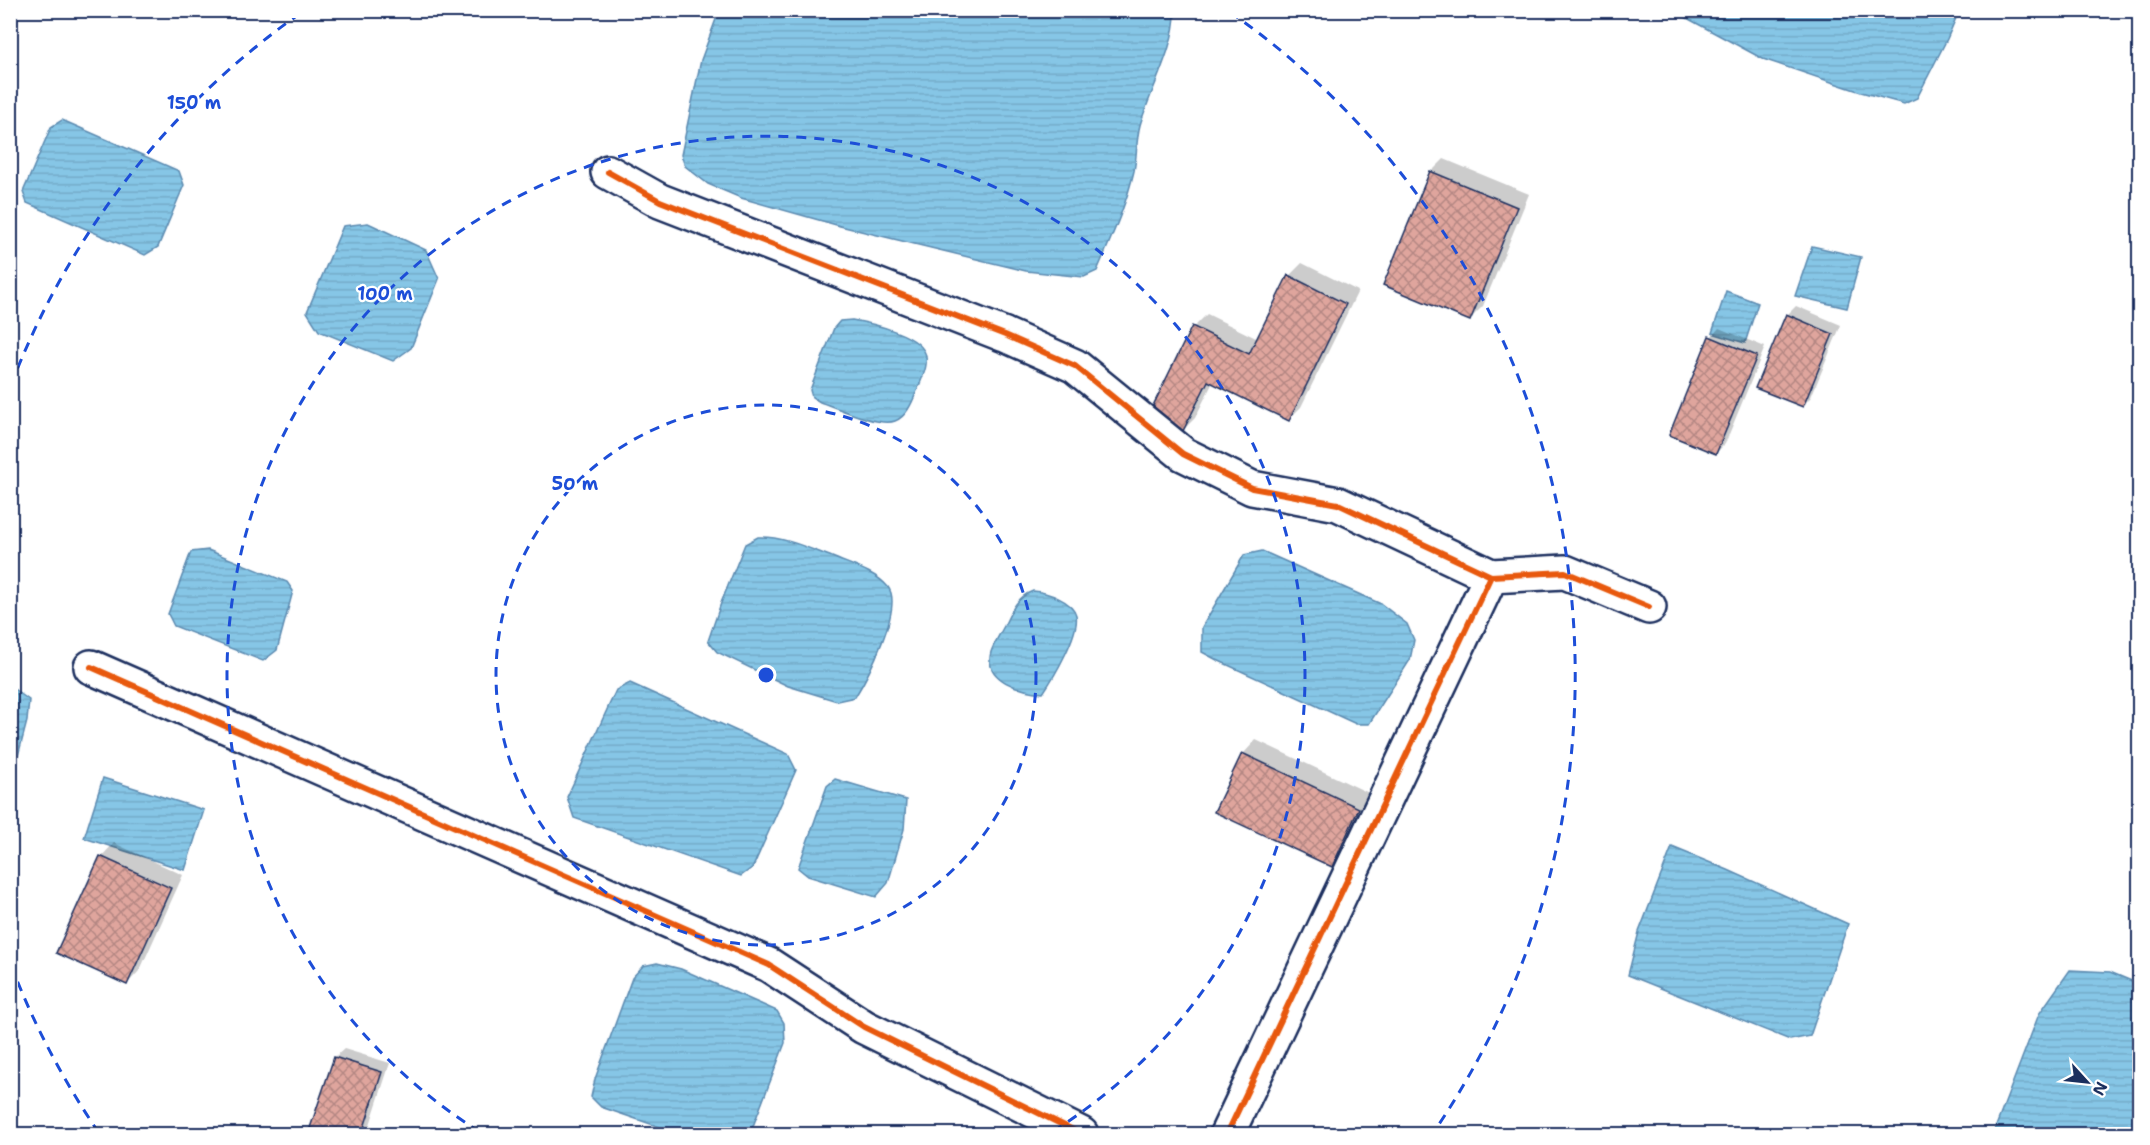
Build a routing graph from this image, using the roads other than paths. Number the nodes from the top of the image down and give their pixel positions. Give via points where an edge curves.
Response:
1 (608, 172) dead end
2 (1491, 576) junction
3 (1649, 607) dead end
4 (91, 667) dead end
5 (1082, 1134) edge
6 (1227, 1134) edge

1 - 2 street via 660,201 1075,366 1183,454 1252,488 1338,504
2 - 3 street via 1565,572
2 - 6 street
4 - 5 street via 769,965 864,1027

